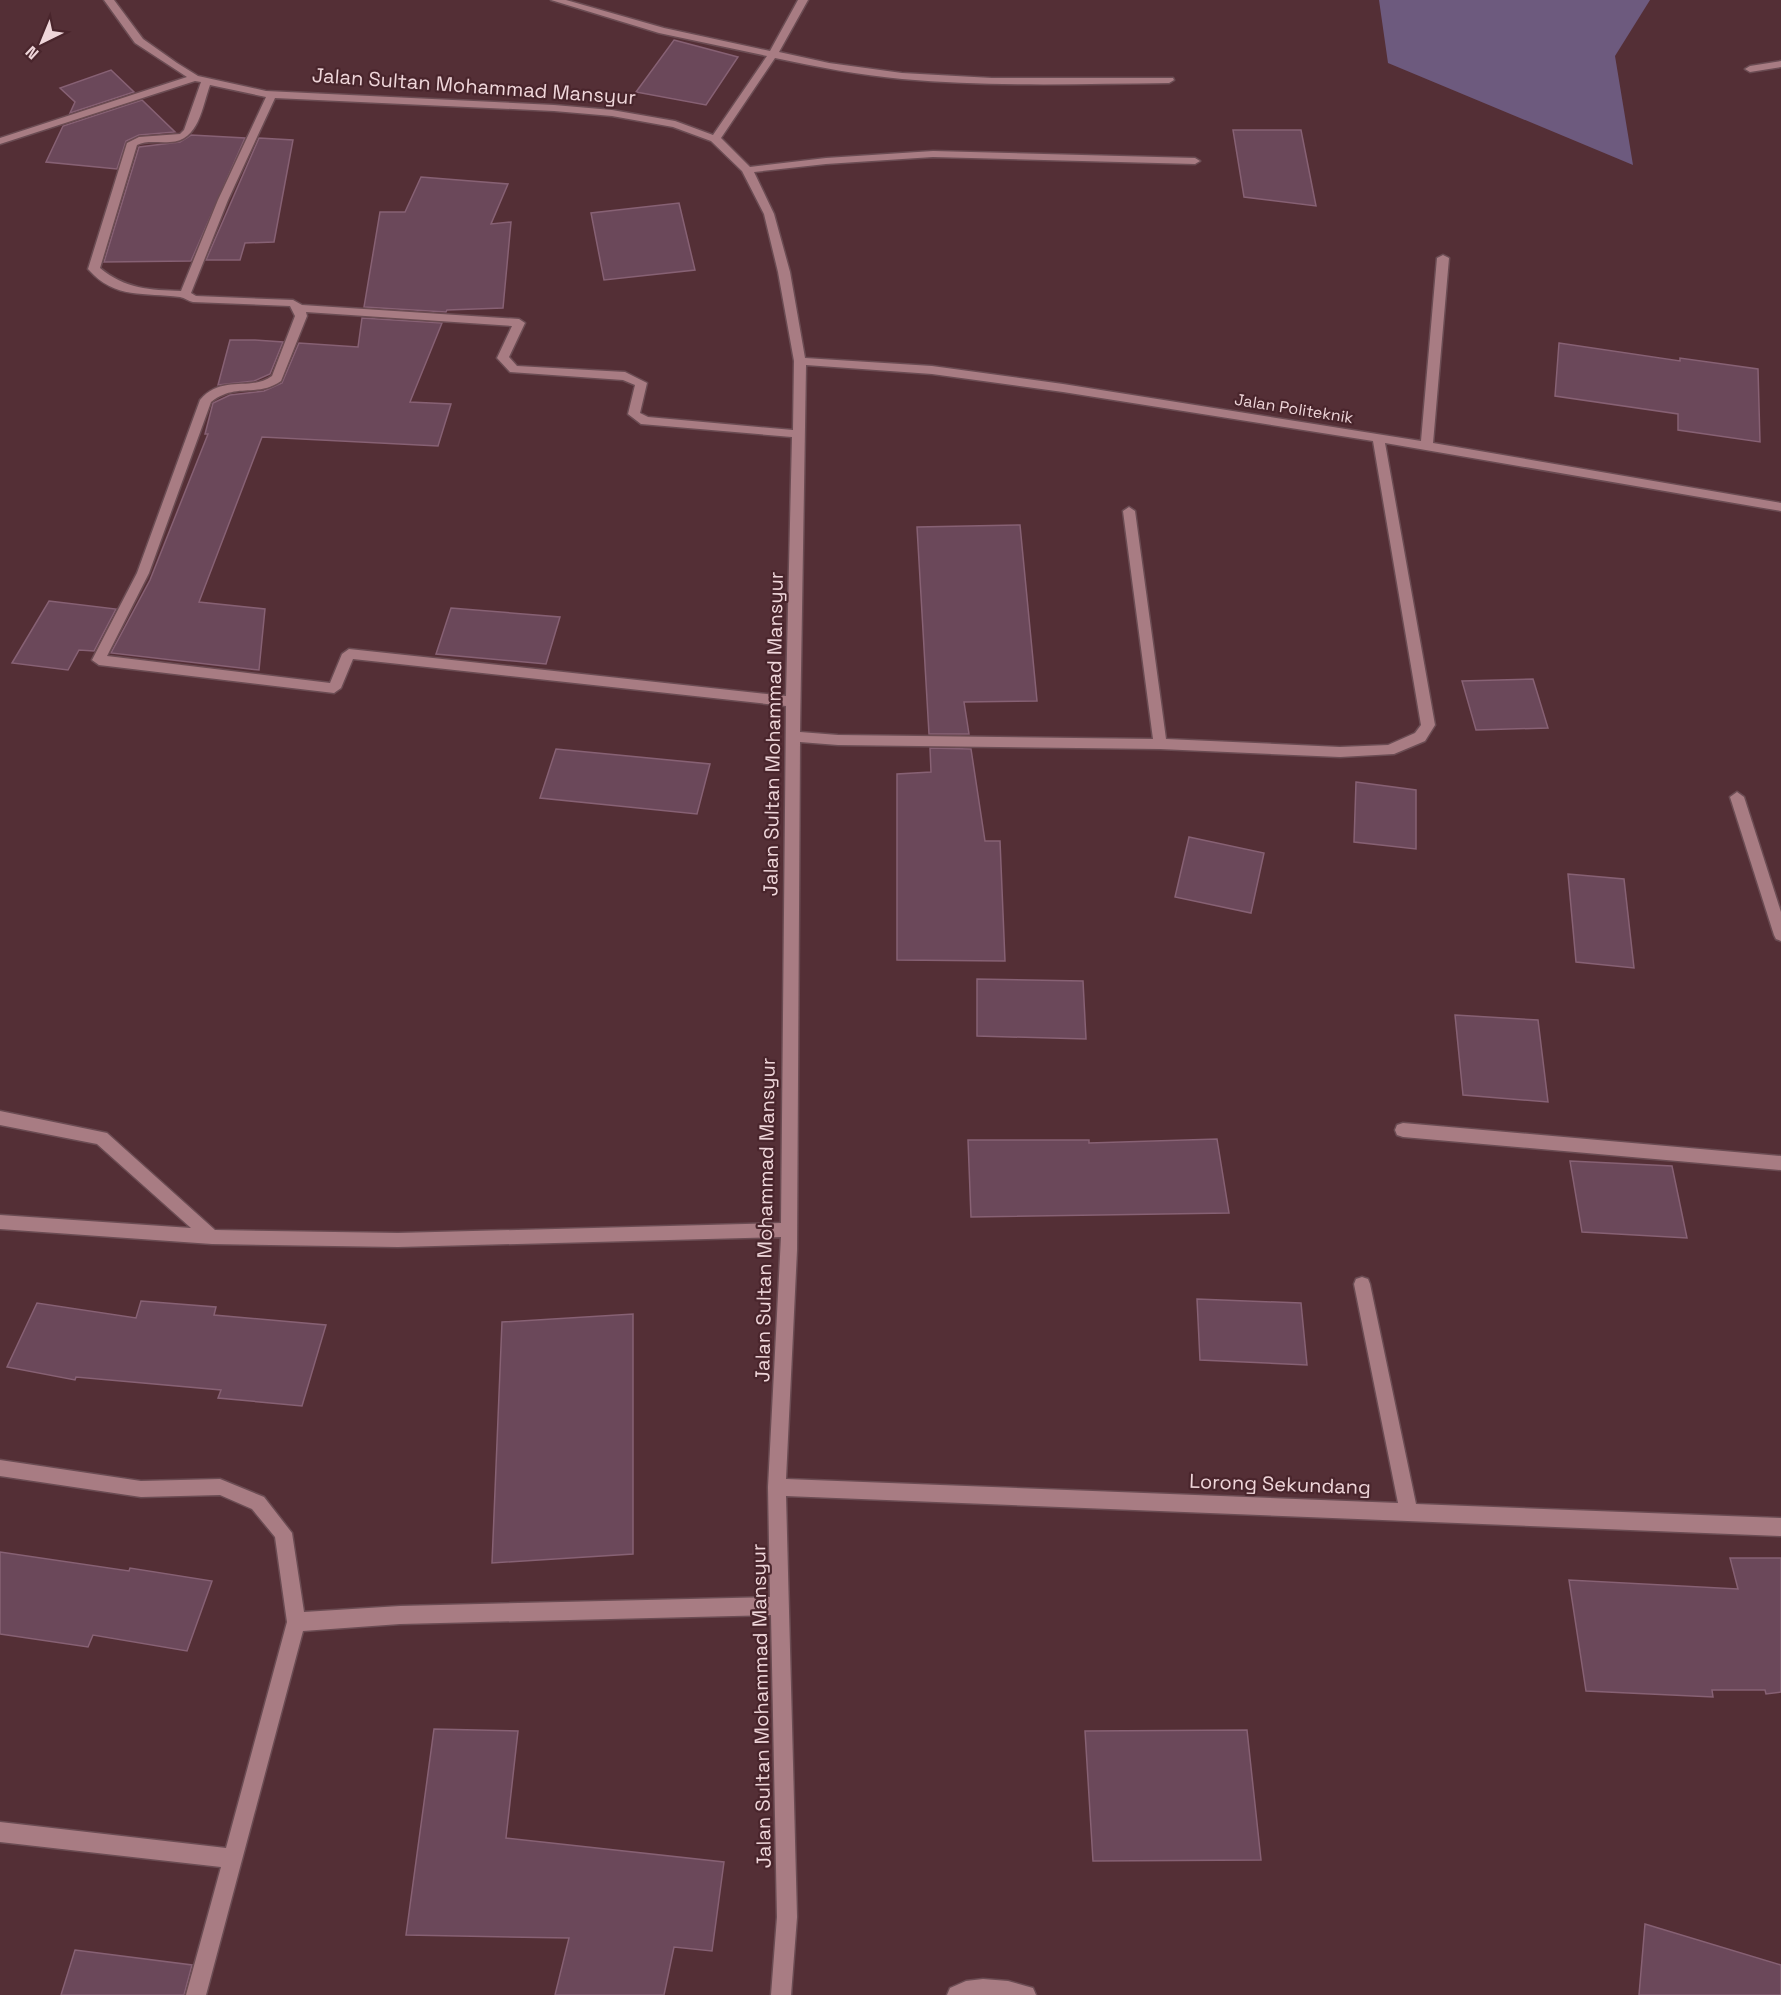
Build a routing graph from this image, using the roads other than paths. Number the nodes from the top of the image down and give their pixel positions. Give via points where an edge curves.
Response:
1 (109, 0) edge
2 (556, 0) edge
3 (803, 0) edge
4 (773, 54) junction
5 (1781, 64) edge
6 (1750, 69) dead end
7 (195, 78) junction
8 (207, 80) junction
9 (1169, 80) dead end
10 (273, 94) junction
11 (715, 139) junction
12 (0, 141) edge
13 (1195, 161) dead end
14 (747, 170) junction
15 (1443, 258) dead end
16 (185, 294) junction
17 (299, 308) junction
18 (800, 361) junction
19 (799, 434) junction
20 (1378, 438) junction
21 (1426, 446) junction
22 (1781, 507) edge
23 (1129, 511) dead end
24 (793, 702) junction
25 (793, 737) junction
26 (1160, 744) junction
27 (1737, 796) dead end
28 (1781, 935) edge
29 (0, 1118) edge
30 (1403, 1130) dead end
31 (1781, 1163) edge
32 (0, 1222) edge
33 (789, 1230) junction
34 (212, 1237) junction
35 (1362, 1284) dead end
36 (0, 1468) edge
37 (777, 1487) junction
38 (1409, 1512) junction
39 (1781, 1527) edge
40 (779, 1606) junction
41 (296, 1622) junction
42 (0, 1832) edge
43 (232, 1858) junction
44 (196, 1995) edge
45 (781, 1995) edge
46 (957, 1995) edge
47 (1026, 1995) edge

1 - 7 street, Jalan Sultan Mohammad Mansyur via 139,41
2 - 4 street via 662,31
3 - 4 street
4 - 9 street via 902,76 992,81
4 - 11 street
5 - 6 street
7 - 8 street, Jalan Sultan Mohammad Mansyur
7 - 12 street
8 - 10 street, Jalan Sultan Mohammad Mansyur
8 - 16 street via 185,136 145,138 132,143 94,269 110,283 141,293
10 - 11 street, Jalan Sultan Mohammad Mansyur via 612,113 675,123
10 - 16 street via 223,200
11 - 14 street, Jalan Sultan Mohammad Mansyur
13 - 14 street via 933,154
14 - 18 street, Jalan Sultan Mohammad Mansyur via 769,214
15 - 21 street
16 - 17 street via 193,299 292,303
17 - 19 street via 519,323 504,358 514,369 625,376 641,383 634,414 645,421
17 - 24 street via 301,316 273,382 265,386 226,386 206,400 143,573 99,660 334,688 349,654
18 - 19 street, Jalan Sultan Mohammad Mansyur
18 - 20 street, Jalan Politeknik via 932,370
19 - 24 street, Jalan Sultan Mohammad Mansyur
20 - 21 street, Jalan Politeknik
20 - 26 street via 1428,725 1420,737 1389,750 1340,752
21 - 22 street, Jalan Politeknik
23 - 26 street
24 - 25 street, Jalan Sultan Mohammad Mansyur
25 - 26 street
25 - 33 street, Jalan Sultan Mohammad Mansyur
27 - 28 street
29 - 34 street via 101,1138
30 - 31 street
32 - 34 street
33 - 34 street via 398,1239
33 - 37 street, Jalan Sultan Mohammad Mansyur
35 - 38 street
36 - 41 street via 141,1489 220,1487 258,1503 283,1533
37 - 38 street, Lorong Sekundang
37 - 40 street, Jalan Sultan Mohammad Mansyur
38 - 39 street, Lorong Sekundang
40 - 41 street via 400,1615
40 - 45 street, Jalan Sultan Mohammad Mansyur via 787,1917
41 - 43 street
42 - 43 street
43 - 44 street
46 - 47 street via 992,1988

